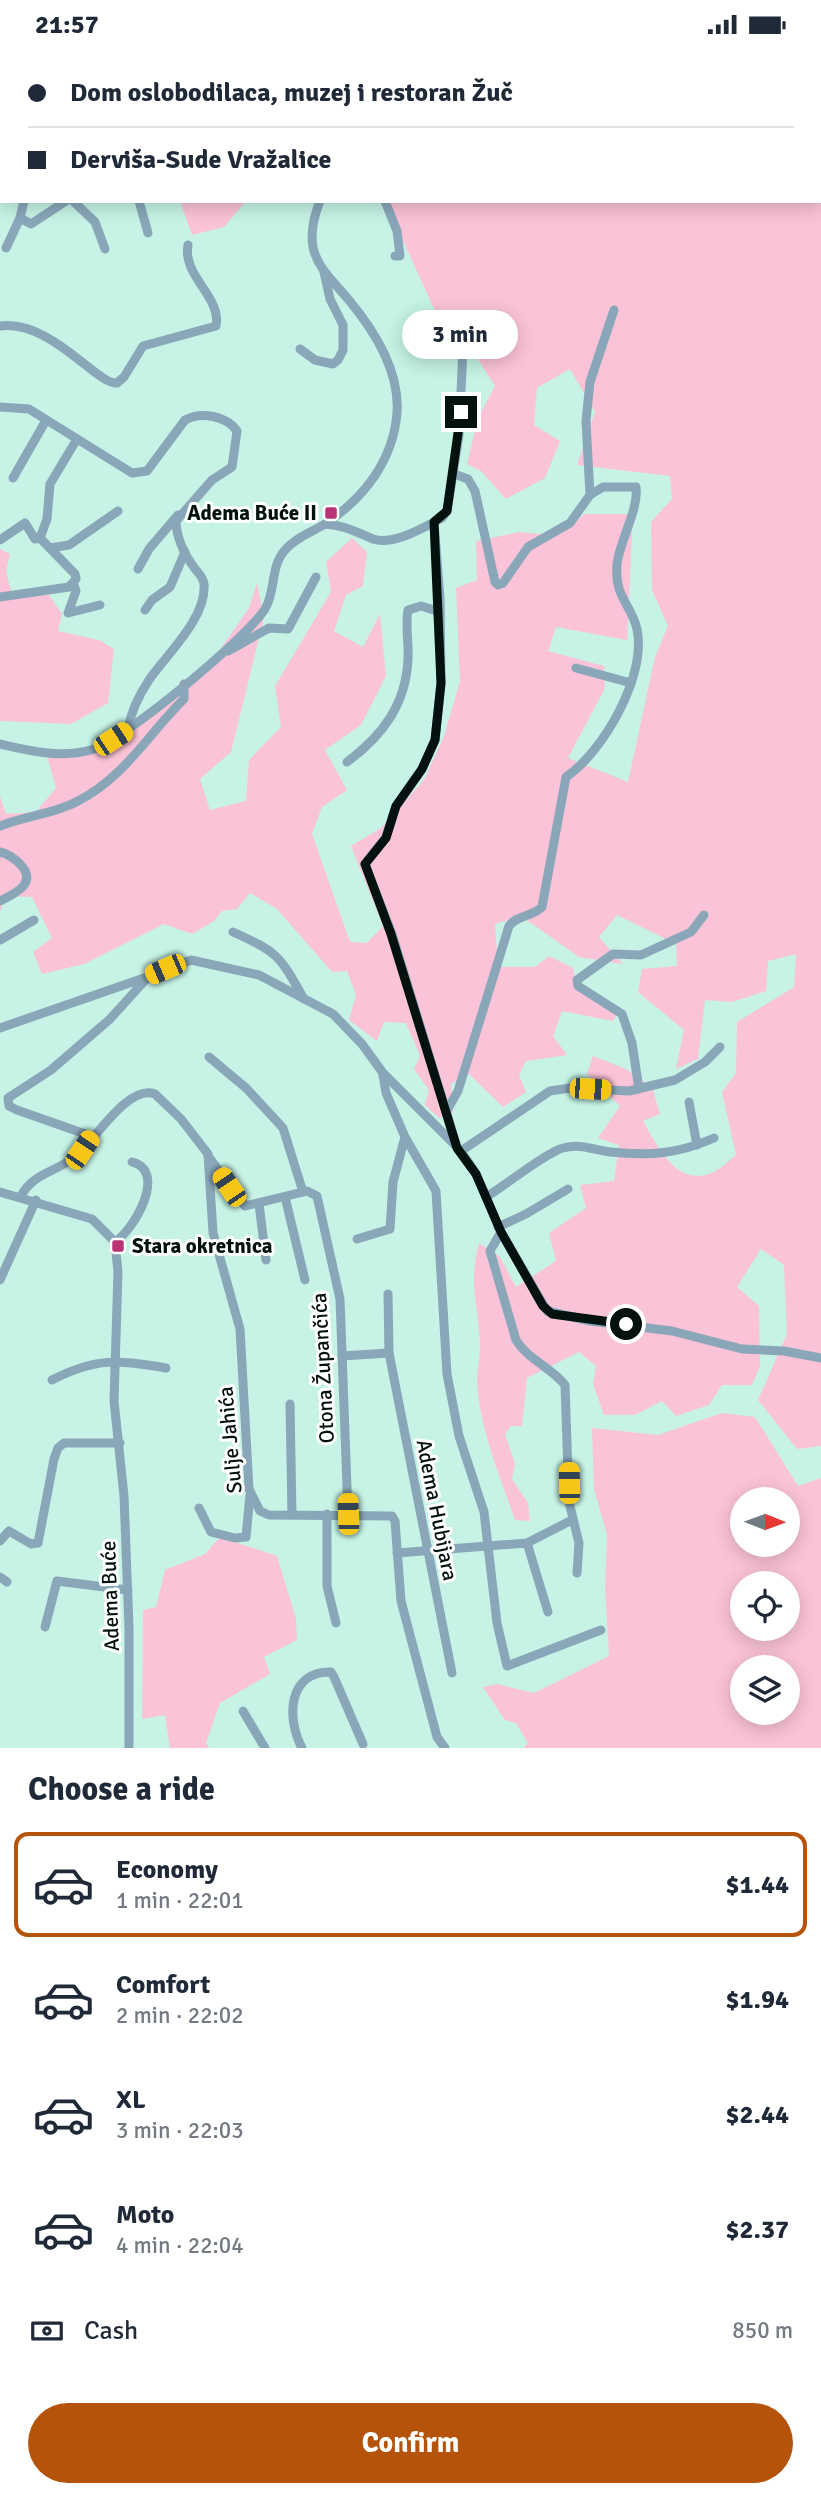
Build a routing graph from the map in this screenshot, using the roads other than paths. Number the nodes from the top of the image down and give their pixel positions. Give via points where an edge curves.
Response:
1 (23, 203) edge
2 (62, 203) edge
3 (75, 203) edge
4 (140, 203) edge
5 (320, 203) edge
6 (386, 203) edge
7 (20, 218) junction
8 (148, 233) dead end
9 (188, 245) dead end
10 (6, 247) dead end
11 (105, 249) dead end
12 (395, 257) dead end
13 (324, 270) junction
14 (614, 310) dead end
15 (0, 326) edge
16 (463, 348) dead end
17 (300, 349) dead end
18 (0, 407) edge
19 (45, 422) junction
20 (77, 439) junction
21 (454, 474) junction
22 (13, 478) dead end
23 (590, 495) junction
24 (118, 511) dead end
25 (180, 514) junction
26 (434, 522) junction
27 (325, 524) junction
28 (40, 538) junction
29 (0, 540) edge
30 (50, 548) junction
31 (185, 552) junction
32 (138, 569) dead end
33 (316, 577) dead end
34 (74, 585) junction
35 (0, 597) edge
36 (100, 605) dead end
37 (145, 610) dead end
38 (440, 612) junction
39 (223, 653) junction
40 (576, 668) dead end
41 (631, 683) junction
42 (184, 684) junction
43 (128, 729) junction
44 (0, 744) edge
45 (347, 762) dead end
46 (0, 826) edge
47 (0, 852) edge
48 (0, 901) edge
49 (704, 915) dead end
50 (34, 920) dead end
51 (233, 932) dead end
52 (0, 940) edge
53 (148, 977) junction
54 (304, 999) junction
55 (0, 1028) edge
56 (720, 1047) dead end
57 (209, 1057) dead end
58 (383, 1073) junction
59 (639, 1089) junction
60 (689, 1102) dead end
61 (446, 1112) junction
62 (92, 1136) junction
63 (405, 1137) junction
64 (714, 1138) dead end
65 (697, 1145) junction
66 (459, 1150) junction
67 (208, 1154) junction
68 (132, 1162) dead end
69 (568, 1189) dead end
70 (0, 1192) edge
71 (303, 1192) junction
72 (20, 1196) junction
73 (285, 1197) junction
74 (486, 1197) junction
75 (36, 1200) junction
76 (259, 1204) junction
77 (500, 1229) junction
78 (357, 1239) dead end
79 (115, 1242) junction
80 (266, 1260) dead end
81 (0, 1280) edge
82 (305, 1280) dead end
83 (388, 1294) dead end
84 (388, 1353) junction
85 (342, 1356) junction
86 (821, 1358) edge
87 (113, 1359) junction
88 (166, 1368) dead end
89 (52, 1380) dead end
90 (290, 1404) dead end
91 (120, 1443) junction
92 (251, 1493) junction
93 (199, 1508) dead end
94 (327, 1514) junction
95 (348, 1514) junction
96 (292, 1515) junction
97 (572, 1520) junction
98 (0, 1541) edge
99 (527, 1543) junction
100 (487, 1546) junction
101 (427, 1548) junction
102 (397, 1553) junction
103 (577, 1573) dead end
104 (128, 1590) junction
105 (548, 1612) dead end
106 (337, 1623) dead end
107 (45, 1627) dead end
108 (601, 1630) dead end
109 (452, 1673) dead end
110 (243, 1711) dead end
111 (363, 1744) dead end
112 (129, 1748) edge
113 (265, 1748) edge
114 (302, 1748) edge
115 (445, 1748) edge

1 - 7 street
2 - 7 street via 31,224
3 - 11 street via 94,222
4 - 8 street
5 - 13 street via 312,233
6 - 12 street via 401,246
7 - 10 street
9 - 15 street via 188,261 210,301 216,326 143,347 117,383 30,328
13 - 17 street via 330,299 343,325 343,350 333,364 315,361
13 - 27 street via 379,344 390,367 397,411 389,450 372,484
14 - 23 street via 590,382 586,421
16 - 21 street
18 - 19 street via 29,409
19 - 20 street
19 - 22 street
20 - 25 street via 125,470 140,474 192,416 232,423 237,431 232,467 212,480
20 - 28 street via 50,484
21 - 23 street via 468,479 475,491 498,585 528,547 570,523
21 - 26 street via 447,511
23 - 41 street via 603,487 636,487 638,497 626,526 617,576 619,594 636,625 638,640
24 - 30 street via 69,545
25 - 31 street via 176,531
25 - 32 street via 160,534
26 - 27 street via 386,541 350,527
26 - 38 street
27 - 39 street via 285,550 272,575 265,609
28 - 29 street via 35,539 28,525 20,525
28 - 30 street
30 - 34 street via 75,573
31 - 37 street via 170,587
31 - 43 street via 202,576 204,590 179,645 149,680
33 - 39 street via 289,629 269,628
34 - 35 street
34 - 36 street via 68,613
38 - 45 street via 421,606 408,610 408,667 395,713 371,744
38 - 61 street via 440,711 435,740 422,769 396,806 386,838 365,864
39 - 42 street
40 - 41 street
41 - 61 street via 603,740 584,765 566,777 542,907 509,926 458,1091
42 - 43 street
42 - 46 street via 184,699 138,754 101,785 76,803
43 - 44 street via 93,749 68,753 40,753
47 - 48 street via 14,858 28,879 23,888
49 - 59 street via 691,932 645,953 613,954 577,980 578,986 622,1014
50 - 52 street
51 - 54 street via 271,949
53 - 54 street via 191,960 259,975
53 - 55 street
53 - 62 street via 110,1019 51,1070 8,1098 9,1106 17,1110
54 - 58 street via 346,1026
56 - 59 street via 675,1080
57 - 71 street, Otona Župančića via 283,1128
58 - 63 street via 386,1093
58 - 66 street
59 - 66 street via 550,1091
60 - 65 street
61 - 66 street
62 - 67 street via 131,1099 151,1092 181,1119
62 - 72 street via 78,1155 32,1179
63 - 78 street via 393,1182 390,1229
63 - 100 street via 436,1192 447,1374 459,1436 484,1512
64 - 65 street
65 - 74 street via 682,1152 651,1154 561,1148
66 - 74 street
67 - 76 street via 240,1204
67 - 92 street, Sulje Jahića via 214,1233 240,1329
68 - 79 street via 148,1172 149,1183 131,1227
69 - 77 street
70 - 72 street
71 - 73 street
71 - 85 street, Otona Župančića via 317,1196 339,1290
72 - 75 street
73 - 76 street
73 - 82 street, Otona Župančića
74 - 77 street
75 - 79 street via 92,1219
75 - 81 street
76 - 80 street
77 - 86 street via 543,1306 552,1314 672,1331 742,1349
77 - 97 street via 490,1251 516,1340 523,1352 565,1385
79 - 87 street, Adema Buće via 118,1272
83 - 84 street, Adema Hubijara
84 - 85 street
84 - 101 street, Adema Hubijara
85 - 95 street, Otona Župančića
87 - 88 street
87 - 89 street via 72,1369
87 - 91 street, Adema Buće
90 - 96 street
91 - 98 street via 64,1443 54,1459 38,1543 31,1544 9,1531
91 - 104 street, Adema Buće
92 - 93 street via 246,1537 211,1532
92 - 96 street, Sulje Jahića via 260,1511
94 - 95 street, Sulje Jahića
94 - 96 street, Sulje Jahića
94 - 106 street via 327,1586
95 - 102 street, Sulje Jahića via 392,1516
97 - 99 street
97 - 103 street via 579,1543
99 - 100 street
99 - 105 street
100 - 101 street
100 - 108 street via 507,1667
101 - 102 street
101 - 109 street, Adema Hubijara
102 - 115 street, Sulje Jahića via 401,1601 437,1737
104 - 107 street via 57,1581
104 - 112 street, Adema Buće
110 - 113 street
111 - 114 street via 334,1677 325,1672 301,1681 295,1690 293,1724

